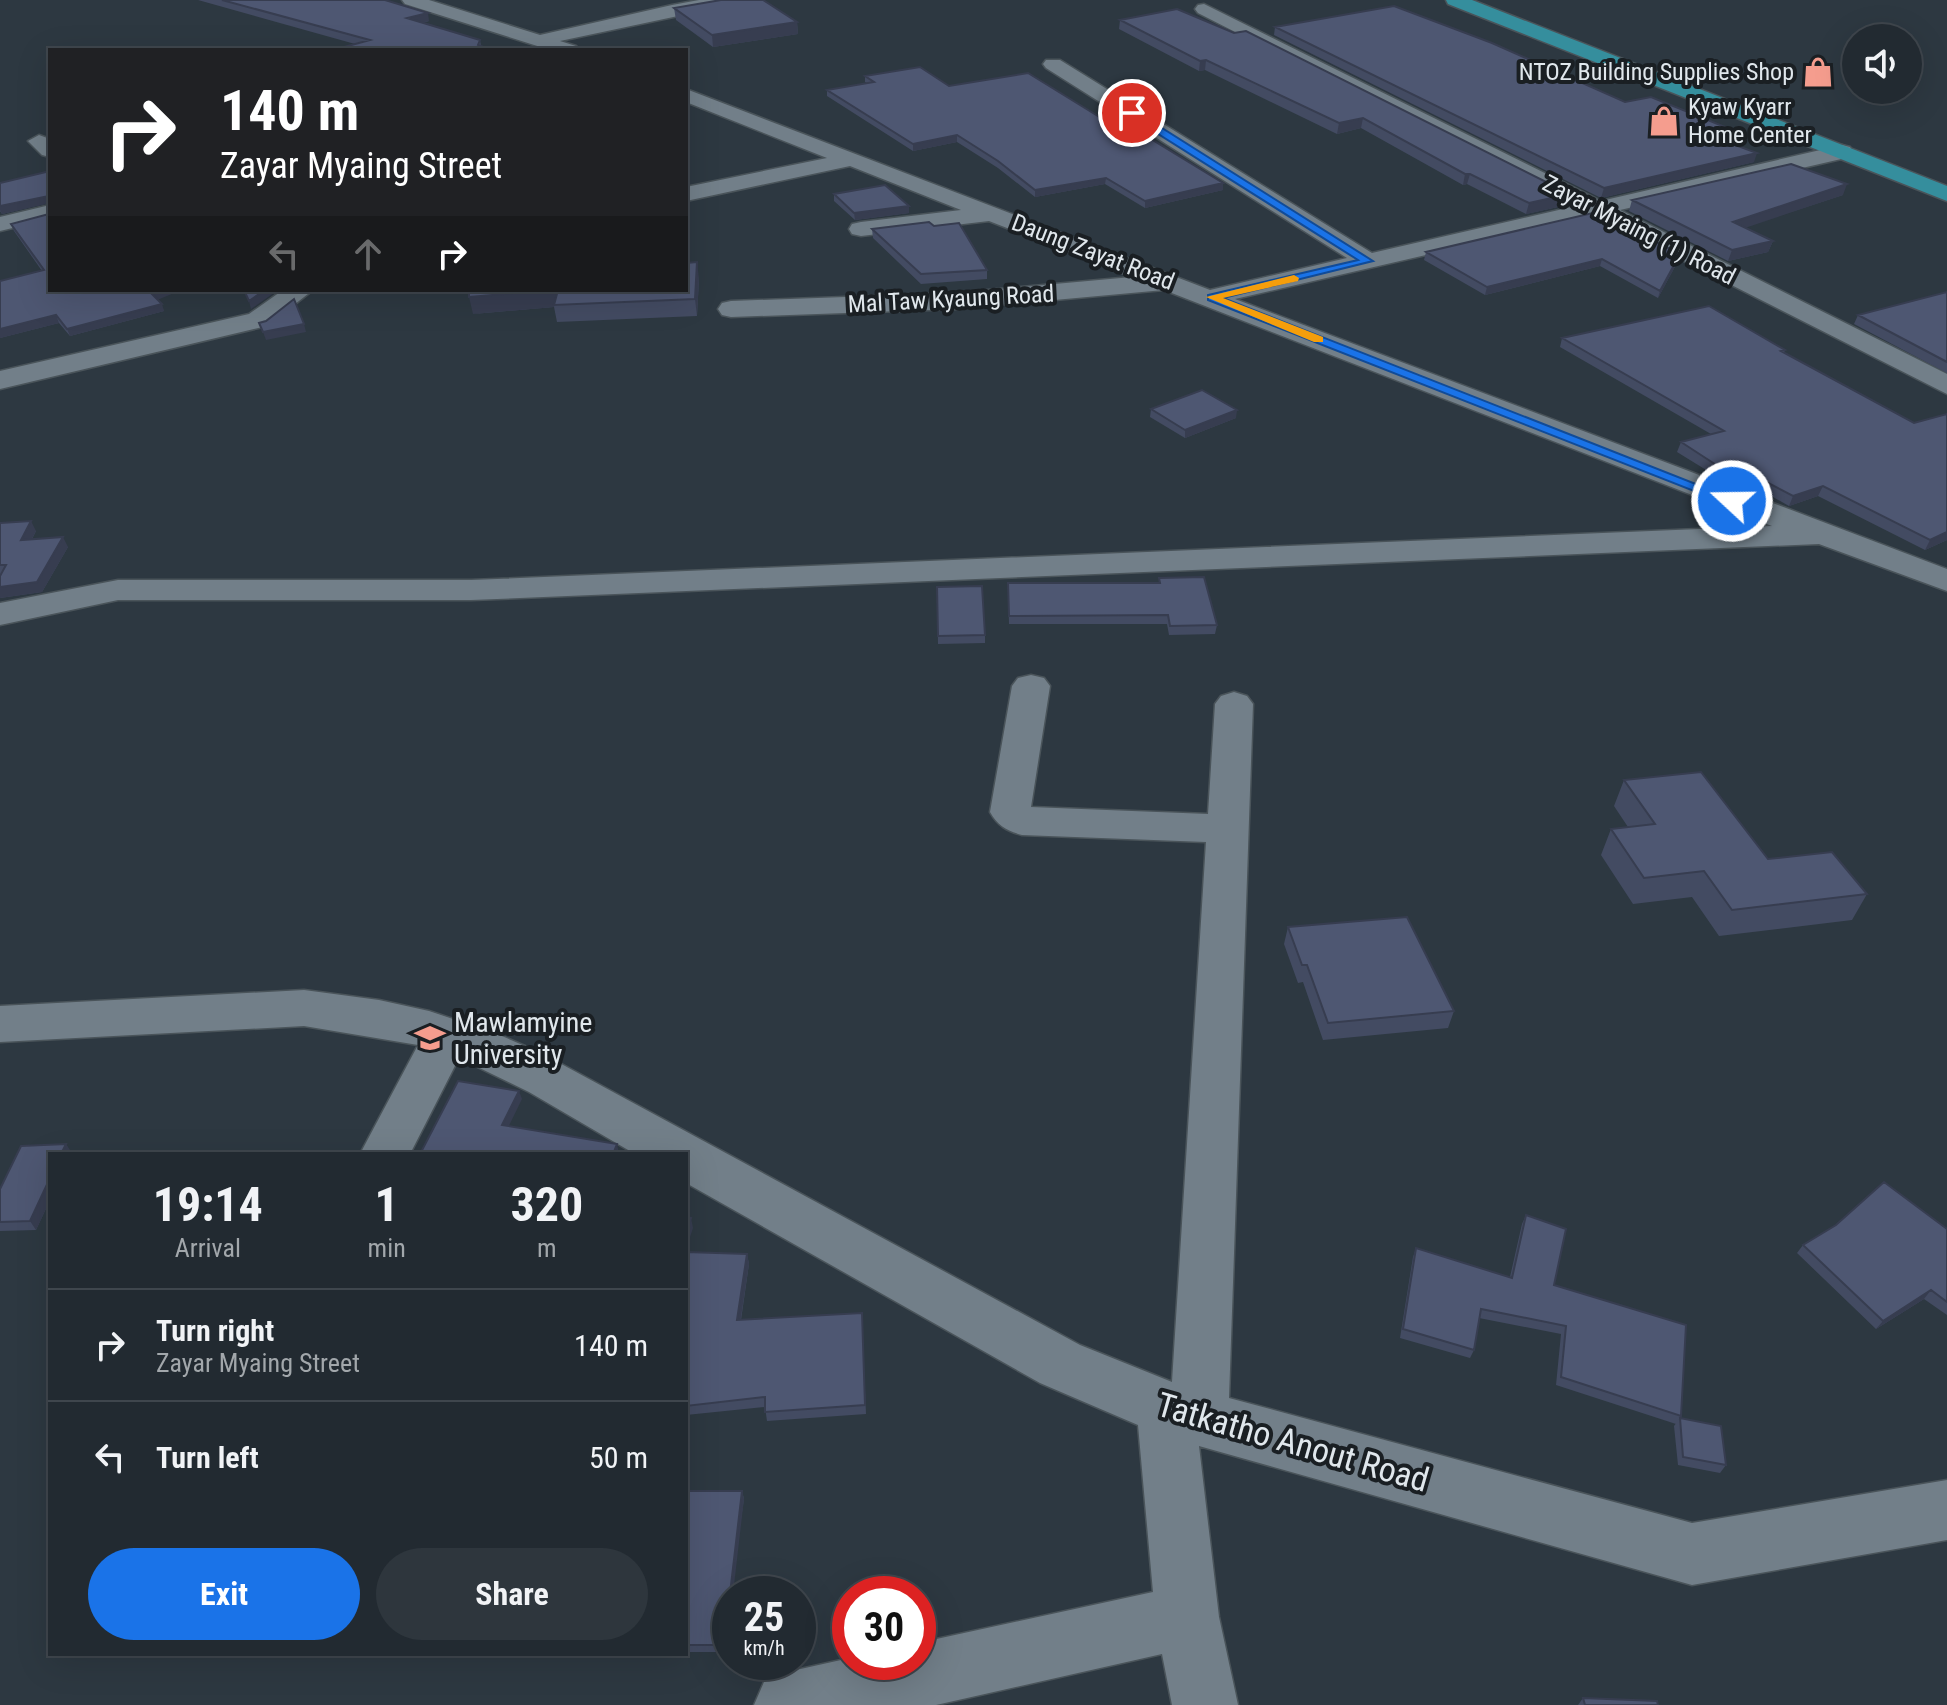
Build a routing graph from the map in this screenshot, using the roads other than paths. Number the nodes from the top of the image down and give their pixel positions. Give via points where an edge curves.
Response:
1 (411, 0) edge
2 (730, 0) edge
3 (1455, 0) edge
4 (1204, 9) dead end
5 (541, 40) junction
6 (564, 48) edge
7 (1053, 64) dead end
8 (688, 96) edge
9 (1842, 152) junction
10 (853, 159) junction
11 (688, 194) edge
12 (1947, 194) edge
13 (1595, 208) junction
14 (48, 212) edge
15 (995, 214) junction
16 (0, 224) edge
17 (861, 229) dead end
18 (1368, 261) junction
19 (1171, 282) junction
20 (297, 292) edge
21 (1212, 297) junction
22 (731, 309) dead end
23 (0, 380) edge
24 (1947, 385) edge
25 (1819, 534) junction
26 (1947, 581) edge
27 (0, 614) edge
28 (1031, 686) dead end
29 (1234, 704) dead end
30 (1228, 829) junction
31 (3, 1030) edge
32 (447, 1035) junction
33 (386, 1152) edge
34 (675, 1152) edge
35 (688, 1159) edge
36 (1183, 1413) junction
37 (1947, 1510) edge
38 (1187, 1617) junction
39 (787, 1705) edge
40 (1205, 1705) edge

1 - 5 street
2 - 5 street
3 - 9 highway
4 - 13 street, Zayar Myaing (1) Road
5 - 6 street
7 - 18 street
8 - 10 street, Daung Zayat Road
9 - 12 highway
9 - 13 street
10 - 11 street
10 - 15 street, Daung Zayat Road
13 - 18 street
13 - 24 street, Zayar Myaing (1) Road
14 - 16 street
15 - 17 street
15 - 19 street, Daung Zayat Road
18 - 21 street
19 - 21 street, Daung Zayat Road
19 - 22 street, Mal Taw Kyaung Road via 956,301
20 - 23 street via 258,320
21 - 25 street, Daung Zayat Road
25 - 26 street, Daung Zayat Road
25 - 27 street via 471,590 118,590
28 - 30 street via 1010,812 1022,821
29 - 30 street
30 - 36 street
31 - 32 street via 304,1008 351,1012
32 - 33 street
32 - 34 street via 500,1055
35 - 36 street, Tatkatho Anout Road via 1060,1364
36 - 37 street, Tatkatho Anout Road via 1692,1554
36 - 38 street
38 - 39 street
38 - 40 street

